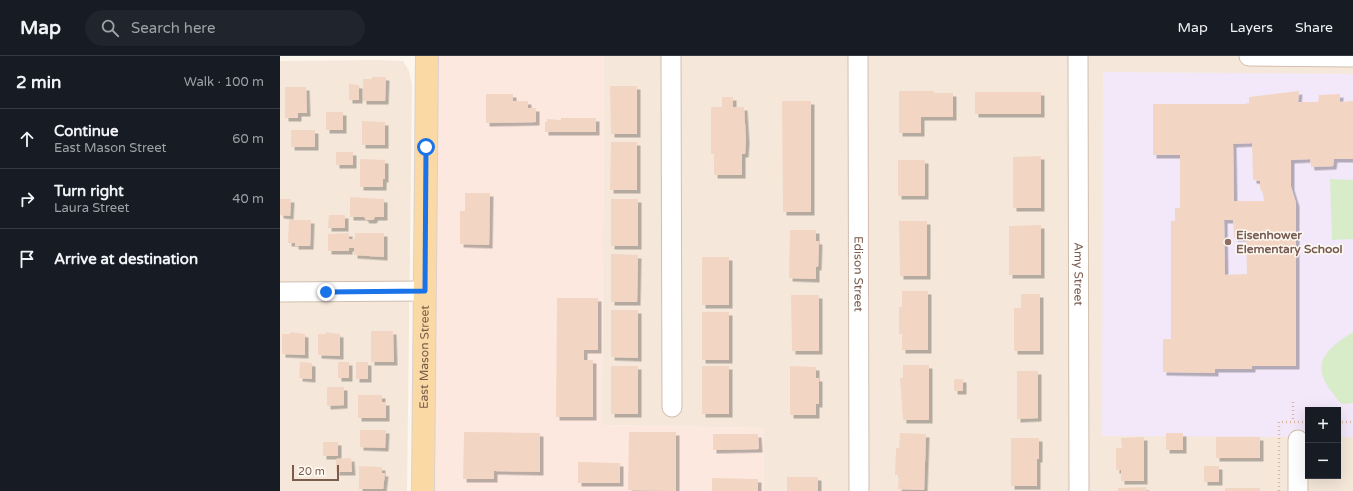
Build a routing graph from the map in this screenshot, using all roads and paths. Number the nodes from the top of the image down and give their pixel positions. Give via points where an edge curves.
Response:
1 (427, 56) edge
2 (671, 56) edge
3 (858, 56) edge
4 (1078, 56) edge
5 (1249, 56) edge
6 (1353, 58) edge
7 (425, 291) junction
8 (280, 292) edge
9 (1292, 402) dead end
10 (672, 407) dead end
11 (1293, 422) junction
12 (1305, 422) edge
13 (1341, 422) edge
14 (1353, 422) edge
15 (1298, 440) dead end
16 (423, 491) edge
17 (859, 491) edge
18 (1079, 491) edge
19 (1279, 491) edge
20 (1298, 491) edge

1 - 7 main road, East Mason Street
2 - 10 street
3 - 17 street, Edison Street
4 - 18 street, Amy Street
5 - 6 street
7 - 8 street
7 - 16 main road, East Mason Street
9 - 11 path
11 - 12 path
11 - 19 path via 1279,422
13 - 14 path
15 - 20 street

